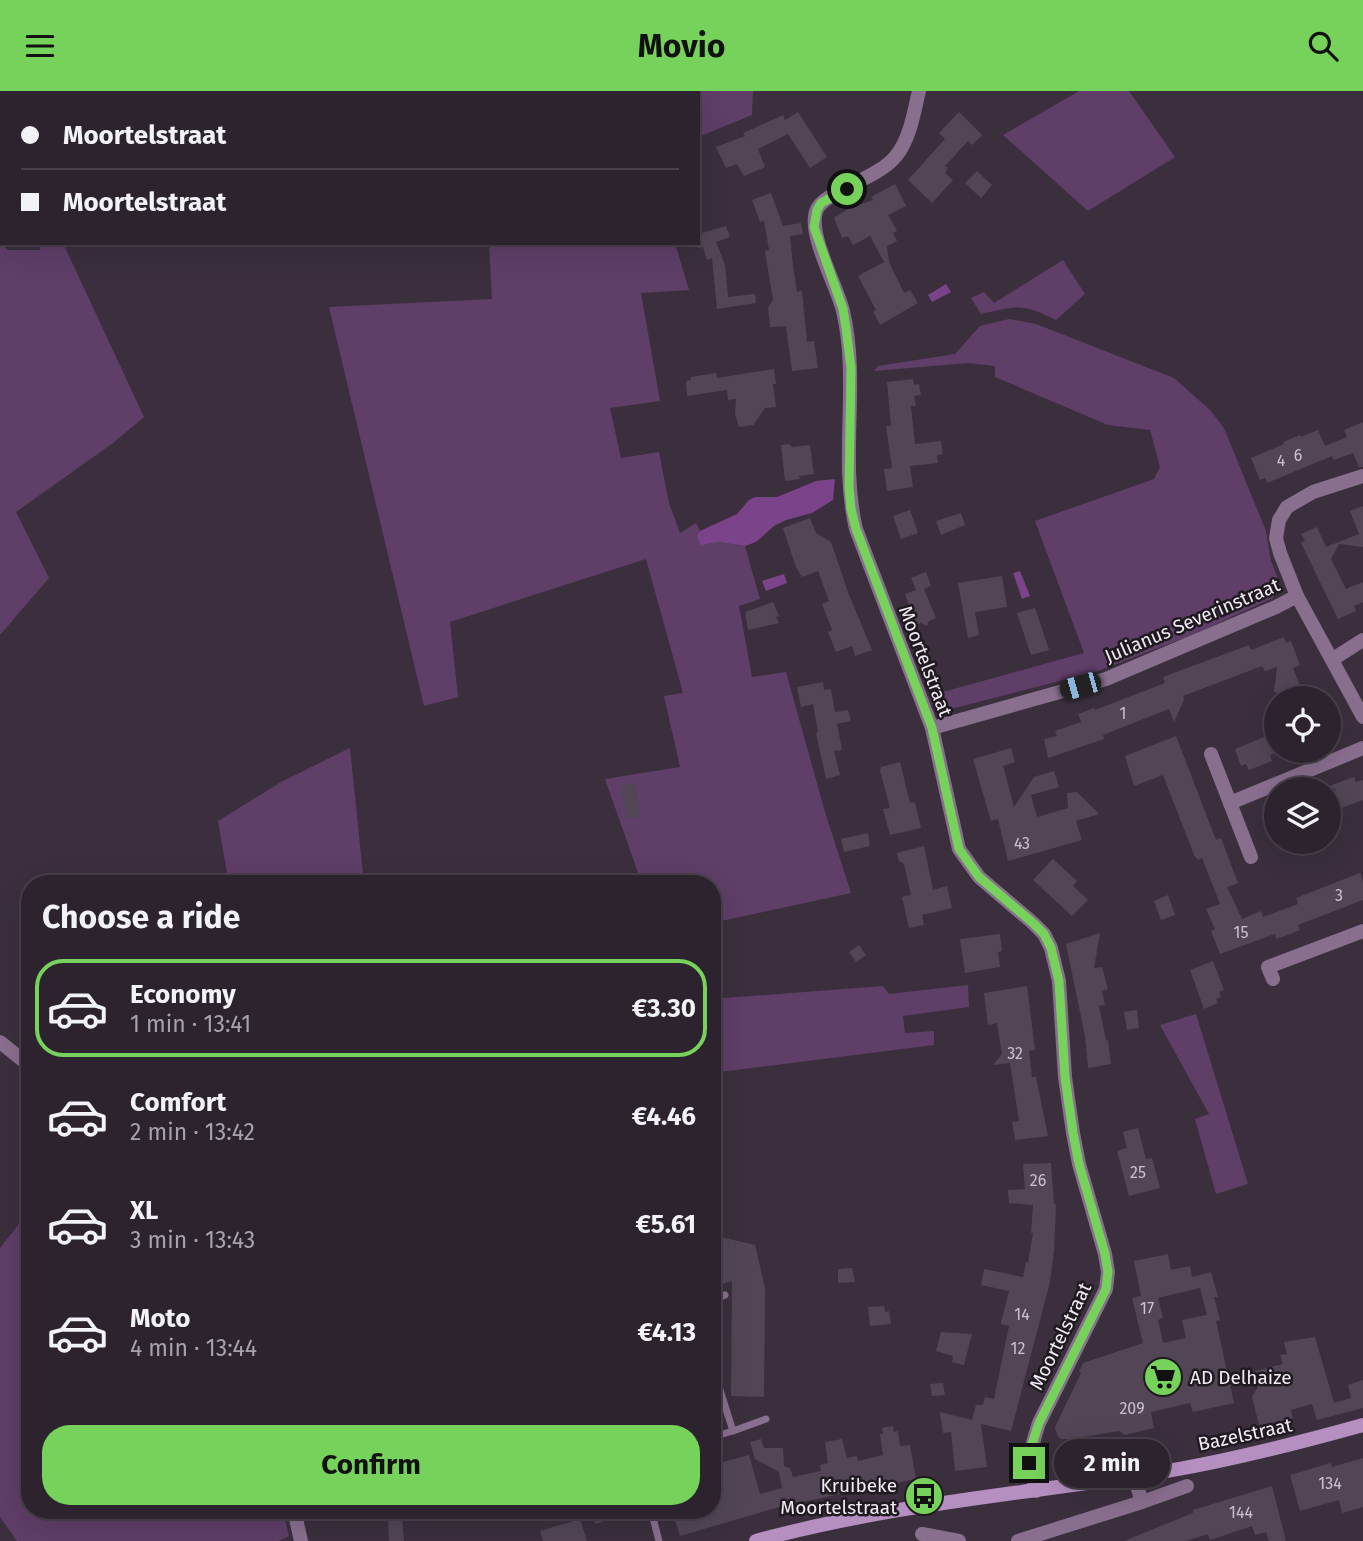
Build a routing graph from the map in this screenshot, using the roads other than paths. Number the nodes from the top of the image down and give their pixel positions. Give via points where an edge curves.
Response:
1 (919, 91) edge
2 (1363, 476) edge
3 (1297, 596) junction
4 (1363, 640) edge
5 (1333, 659) junction
6 (1363, 717) edge
7 (932, 728) junction
8 (1363, 748) edge
9 (1211, 754) dead end
10 (1230, 803) junction
11 (1251, 857) dead end
12 (1363, 931) edge
13 (1266, 972) dead end
14 (0, 1042) edge
15 (21, 1059) edge
16 (725, 1296) dead end
17 (721, 1298) edge
18 (721, 1404) edge
19 (766, 1419) dead end
20 (1363, 1425) edge
21 (733, 1431) junction
22 (721, 1434) edge
23 (1134, 1476) junction
24 (1187, 1486) dead end
25 (1036, 1491) junction
26 (1142, 1502) junction
27 (296, 1519) edge
28 (653, 1519) edge
29 (922, 1534) dead end
30 (301, 1541) edge
31 (659, 1541) edge
32 (756, 1541) edge
33 (959, 1541) edge
34 (1018, 1541) edge

1 - 7 street, Moortelstraat via 897,155 866,180 821,203 814,227 846,328 851,368 851,509
2 - 3 street, Julianus Severinstraat via 1299,499 1279,520 1276,538
3 - 5 street
3 - 7 street, Julianus Severinstraat via 1105,679
4 - 5 street
5 - 6 street
7 - 25 street, Moortelstraat via 959,849 979,877 1033,923 1051,948 1059,981 1065,1077 1079,1164 1108,1272 1106,1289 1032,1444 1029,1463
8 - 10 street
9 - 10 street
10 - 11 street
12 - 13 street
14 - 15 street
16 - 17 lane
18 - 21 lane
19 - 21 lane
20 - 23 main road, Bazelstraat
21 - 22 lane
23 - 25 main road, Bazelstraat
23 - 26 street
24 - 26 street
25 - 32 main road, Bazelstraat via 897,1511
26 - 34 street
27 - 30 street
28 - 31 lane
29 - 33 street

